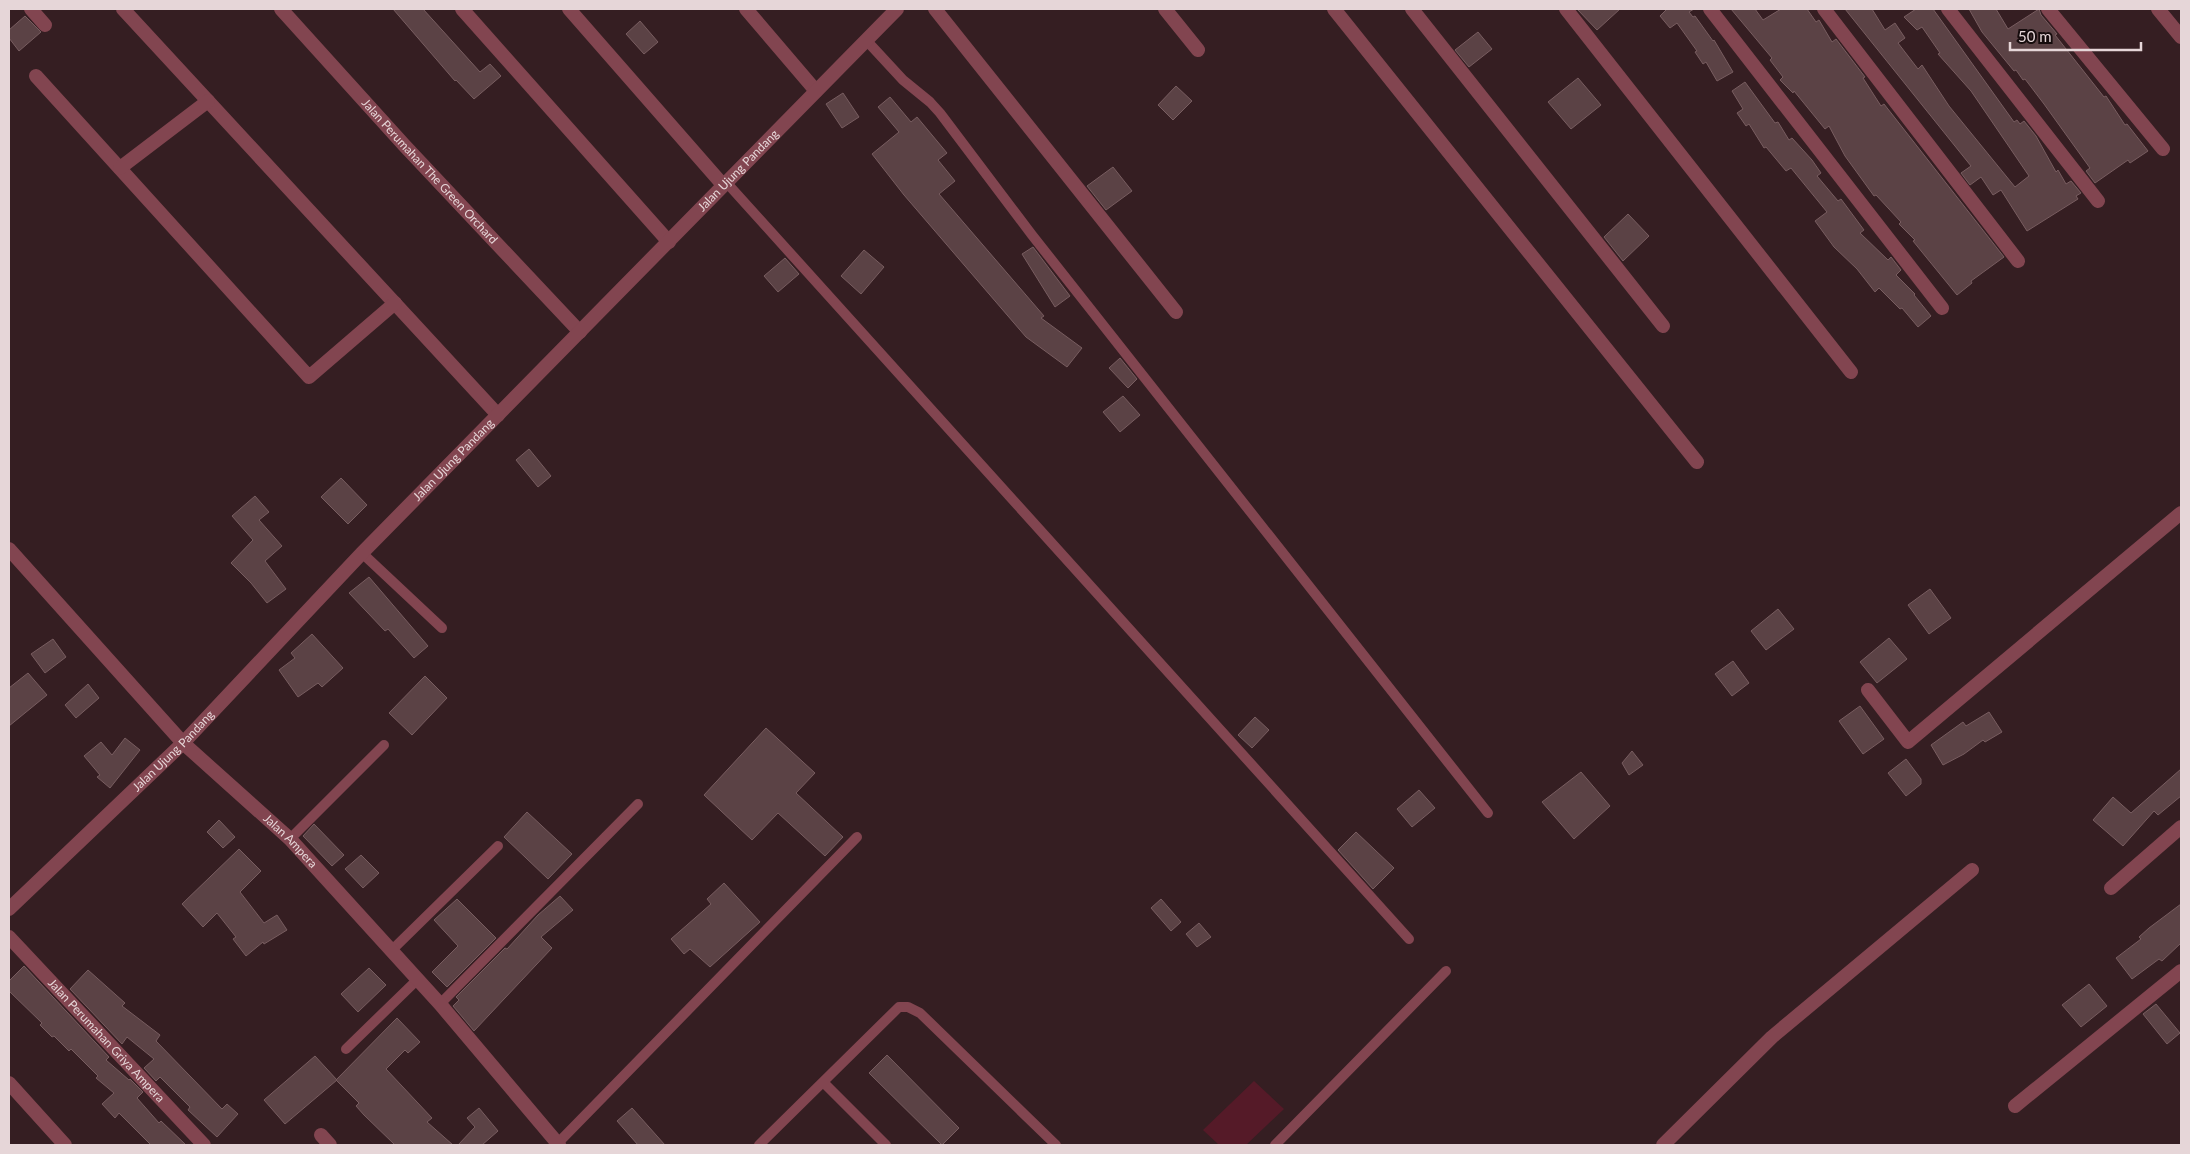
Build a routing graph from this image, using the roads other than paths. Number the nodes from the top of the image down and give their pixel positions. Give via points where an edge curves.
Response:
1 (31, 9) edge
2 (123, 9) edge
3 (281, 9) edge
4 (462, 9) edge
5 (570, 9) edge
6 (746, 9) edge
7 (935, 9) edge
8 (1165, 9) edge
9 (1334, 9) edge
10 (1412, 9) edge
11 (1566, 9) edge
12 (1710, 9) edge
13 (1824, 9) edge
14 (1948, 9) edge
15 (2048, 9) edge
16 (2158, 9) edge
17 (893, 10) edge
18 (46, 25) dead end
19 (2181, 37) edge
20 (866, 40) junction
21 (1198, 50) dead end
22 (36, 76) dead end
23 (816, 91) junction
24 (208, 101) junction
25 (2163, 149) dead end
26 (120, 168) junction
27 (724, 184) junction
28 (2098, 201) dead end
29 (669, 242) junction
30 (2018, 260) dead end
31 (395, 303) junction
32 (1942, 308) dead end
33 (1176, 312) dead end
34 (1663, 326) dead end
35 (580, 332) junction
36 (1852, 372) dead end
37 (498, 415) junction
38 (1697, 462) dead end
39 (2181, 514) edge
40 (9, 549) edge
41 (362, 553) junction
42 (442, 628) dead end
43 (1868, 690) dead end
44 (183, 743) junction
45 (384, 745) dead end
46 (638, 804) dead end
47 (1488, 813) dead end
48 (2181, 827) edge
49 (857, 838) dead end
50 (290, 839) junction
51 (498, 846) dead end
52 (1972, 870) dead end
53 (2110, 888) dead end
54 (9, 909) edge
55 (9, 937) edge
56 (1409, 939) dead end
57 (392, 950) junction
58 (1446, 971) dead end
59 (2181, 971) edge
60 (418, 979) junction
61 (440, 1004) junction
62 (346, 1049) dead end
63 (823, 1082) junction
64 (9, 1083) edge
65 (2015, 1106) dead end
66 (558, 1144) edge
67 (65, 1145) edge
68 (204, 1145) edge
69 (759, 1145) edge
70 (886, 1145) edge
71 (1056, 1145) edge
72 (1275, 1145) edge
73 (1663, 1145) edge

1 - 18 street
2 - 24 street
3 - 35 street, Jalan Perumahan The Green Orchard
4 - 29 street
5 - 27 street
6 - 23 street
7 - 33 street
8 - 21 street
9 - 38 street
10 - 34 street
11 - 36 street
12 - 32 street
13 - 30 street
14 - 28 street
15 - 25 street
16 - 19 street
17 - 20 street, Jalan Ujung Pandang
20 - 23 street, Jalan Ujung Pandang
20 - 47 lane via 898,76 940,113 1038,243
22 - 26 street
23 - 27 street, Jalan Ujung Pandang
24 - 26 street
24 - 31 street
26 - 31 street via 309,377
27 - 29 street, Jalan Ujung Pandang
27 - 56 lane
29 - 35 street, Jalan Ujung Pandang
31 - 37 street
35 - 37 street, Jalan Ujung Pandang
37 - 41 street, Jalan Ujung Pandang
39 - 43 street via 1908,742
40 - 44 street, Jalan Ampera
41 - 42 lane
41 - 44 street, Jalan Ujung Pandang
44 - 50 street, Jalan Ampera
44 - 54 street, Jalan Ujung Pandang
45 - 50 lane
46 - 61 lane
48 - 53 street
49 - 66 lane
50 - 57 street, Jalan Ampera
51 - 57 lane
52 - 73 street via 1772,1037
55 - 68 street, Jalan Perumahan Griya Ampera
57 - 60 street, Jalan Ampera
58 - 72 lane
59 - 65 street
60 - 61 street, Jalan Ampera
60 - 62 lane
61 - 66 street, Jalan Ampera
63 - 69 lane
63 - 70 lane
63 - 71 lane via 899,1007 908,1006 920,1013
64 - 67 street

